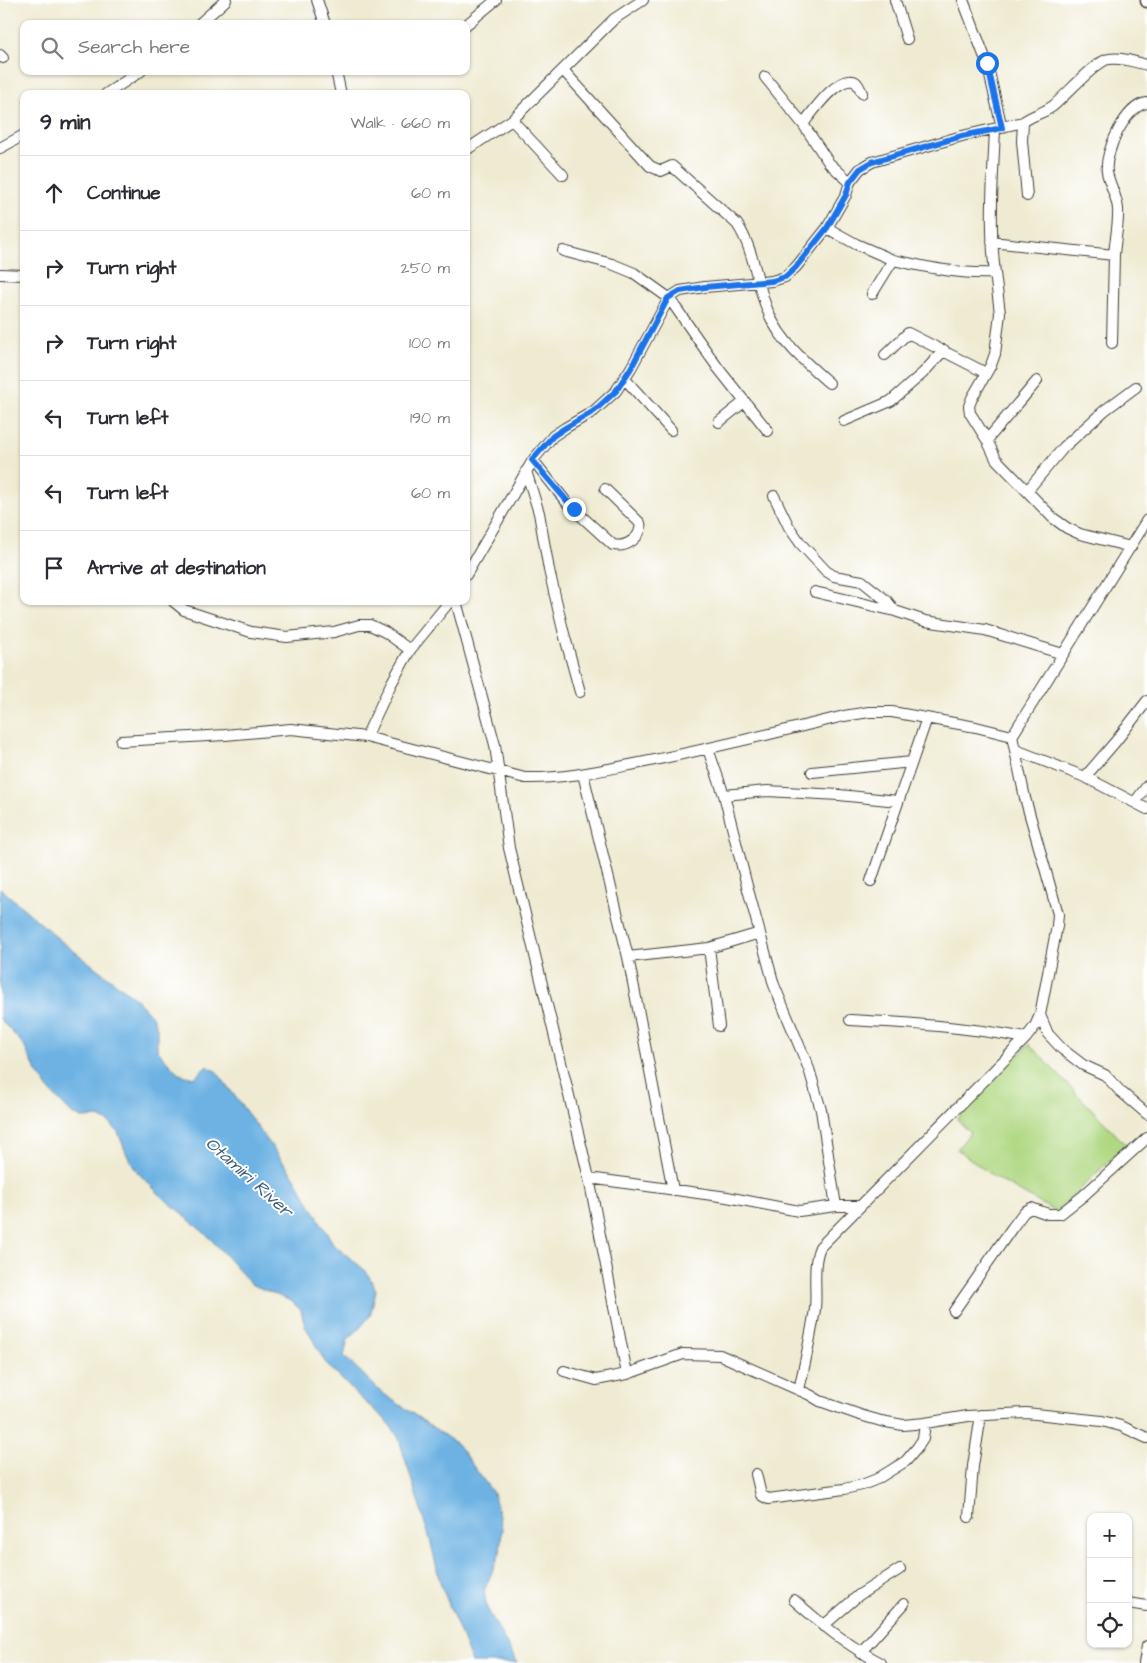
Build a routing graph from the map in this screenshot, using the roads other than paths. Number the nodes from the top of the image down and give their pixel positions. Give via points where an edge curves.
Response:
1 (226, 0) edge
2 (317, 0) edge
3 (496, 0) edge
4 (643, 0) edge
5 (895, 0) edge
6 (962, 0) edge
7 (204, 20) edge
8 (324, 20) edge
9 (470, 22) edge
10 (907, 39) dead end
11 (1147, 65) edge
12 (563, 70) junction
13 (135, 75) edge
14 (337, 75) edge
15 (765, 77) dead end
16 (112, 90) edge
17 (340, 90) edge
18 (862, 93) dead end
19 (1147, 103) edge
20 (512, 120) junction
21 (1023, 122) junction
22 (803, 124) junction
23 (998, 129) junction
24 (20, 137) edge
25 (470, 147) edge
26 (0, 148) edge
27 (562, 175) dead end
28 (850, 182) junction
29 (1027, 196) dead end
30 (827, 228) junction
31 (992, 242) junction
32 (563, 251) dead end
33 (1114, 255) junction
34 (893, 260) junction
35 (995, 273) junction
36 (0, 274) edge
37 (20, 275) edge
38 (758, 282) junction
39 (872, 294) dead end
40 (668, 298) junction
41 (1112, 343) dead end
42 (944, 350) junction
43 (885, 356) dead end
44 (986, 373) junction
45 (624, 378) junction
46 (1037, 380) dead end
47 (828, 383) dead end
48 (1136, 387) dead end
49 (744, 402) junction
50 (844, 421) dead end
51 (719, 422) dead end
52 (671, 430) dead end
53 (768, 431) dead end
54 (987, 440) junction
55 (532, 460) junction
56 (526, 471) junction
57 (605, 489) dead end
58 (1027, 491) junction
59 (774, 496) dead end
60 (1147, 520) edge
61 (1131, 547) junction
62 (470, 567) edge
63 (815, 592) dead end
64 (178, 605) edge
65 (447, 605) edge
66 (457, 605) edge
67 (894, 610) junction
68 (410, 650) junction
69 (1063, 654) junction
70 (580, 692) dead end
71 (1147, 701) edge
72 (927, 718) junction
73 (1012, 736) junction
74 (366, 737) junction
75 (121, 742) dead end
76 (708, 749) junction
77 (1016, 750) junction
78 (912, 762) junction
79 (498, 771) junction
80 (812, 772) dead end
81 (583, 774) junction
82 (1085, 777) junction
83 (1147, 786) edge
84 (724, 795) junction
85 (898, 801) junction
86 (1135, 802) junction
87 (1147, 809) edge
88 (871, 881) dead end
89 (760, 933) junction
90 (710, 948) junction
91 (628, 957) junction
92 (1040, 1015) junction
93 (850, 1020) dead end
94 (719, 1026) dead end
95 (1026, 1038) junction
96 (1147, 1114) edge
97 (1147, 1138) edge
98 (589, 1178) junction
99 (673, 1190) junction
100 (836, 1206) junction
101 (861, 1206) junction
102 (954, 1311) dead end
103 (564, 1371) dead end
104 (627, 1374) junction
105 (799, 1390) junction
106 (981, 1415) junction
107 (925, 1423) junction
108 (1147, 1438) edge
109 (756, 1474) dead end
110 (969, 1517) dead end
111 (900, 1569) dead end
112 (794, 1600) dead end
113 (904, 1604) dead end
114 (1132, 1604) edge
115 (1147, 1606) edge
116 (823, 1626) junction
117 (1147, 1646) edge
118 (860, 1652) junction
119 (881, 1663) edge
120 (1144, 1663) edge

1 - 7 street
2 - 8 street
3 - 9 street
4 - 12 street via 614,19
5 - 10 street
6 - 23 street via 987,63
11 - 21 street via 1107,59 1051,108
12 - 20 street
12 - 38 street via 650,166 661,171 672,166 737,224 750,250
13 - 16 street
14 - 17 street
15 - 22 street
18 - 22 street via 857,84 847,81 820,101
19 - 33 street via 1133,109 1125,119 1107,160 1107,171 1118,205
20 - 25 street
20 - 27 street
21 - 23 street
21 - 29 street
22 - 28 street via 829,163
23 - 28 street via 872,162 860,169
23 - 31 street
24 - 26 street
28 - 30 street
30 - 34 street
30 - 38 street via 785,277
31 - 33 street
31 - 35 street
32 - 40 street via 634,272
33 - 41 street
34 - 35 street via 932,268
34 - 39 street
35 - 44 street via 1000,307 999,328 995,354
36 - 37 street
38 - 40 street via 680,291
38 - 47 street via 776,328
40 - 45 street
40 - 49 street
42 - 43 street via 908,333
42 - 44 street
42 - 50 street via 891,401
44 - 54 street via 969,406
45 - 52 street
45 - 55 street via 616,391 594,411 553,436
46 - 54 street
48 - 58 street via 1064,447
49 - 51 street
49 - 53 street
54 - 58 street via 996,459
55 - 56 street
55 - 57 street via 568,504 613,545 628,544 638,535 640,522
56 - 62 street
56 - 70 street
58 - 61 street via 1067,528
59 - 67 street via 789,527 826,571 834,576 862,581
60 - 61 street
61 - 69 street
63 - 67 street
64 - 68 street via 184,610 251,632 287,637 370,625
65 - 68 street
66 - 79 street via 495,745
67 - 69 street via 925,621 984,630
68 - 74 street
69 - 73 street
71 - 82 street
72 - 73 street
72 - 76 street via 868,712
72 - 78 street
73 - 77 street
74 - 75 street via 291,729
74 - 79 street
76 - 81 street
76 - 84 street
77 - 82 street
77 - 92 street via 1025,798 1058,914
78 - 80 street
78 - 85 street
79 - 81 street via 546,779
79 - 98 street via 509,848
81 - 91 street
82 - 86 street
83 - 86 street
84 - 85 street via 767,791
84 - 89 street
85 - 88 street
86 - 87 street
89 - 90 street
89 - 100 street via 774,985 809,1069 820,1110
90 - 91 street
90 - 94 street
91 - 99 street
92 - 95 street
92 - 96 street via 1048,1034 1062,1050 1083,1065 1105,1074
93 - 95 street via 916,1023
95 - 101 street
97 - 102 street via 1060,1214 1031,1208 1024,1212
98 - 99 street
98 - 104 street
99 - 100 street via 799,1211
100 - 101 street
101 - 105 street via 817,1253 812,1328
103 - 104 street via 596,1380
104 - 105 street via 682,1354 720,1355
105 - 107 street via 820,1401 880,1421 903,1425
106 - 107 street
106 - 108 street via 1026,1413 1102,1421
106 - 110 street
107 - 109 street via 923,1439 906,1460 862,1485 768,1499 761,1495
111 - 116 street via 859,1595
112 - 116 street
113 - 118 street
114 - 115 street
116 - 118 street
117 - 120 street
118 - 119 street

